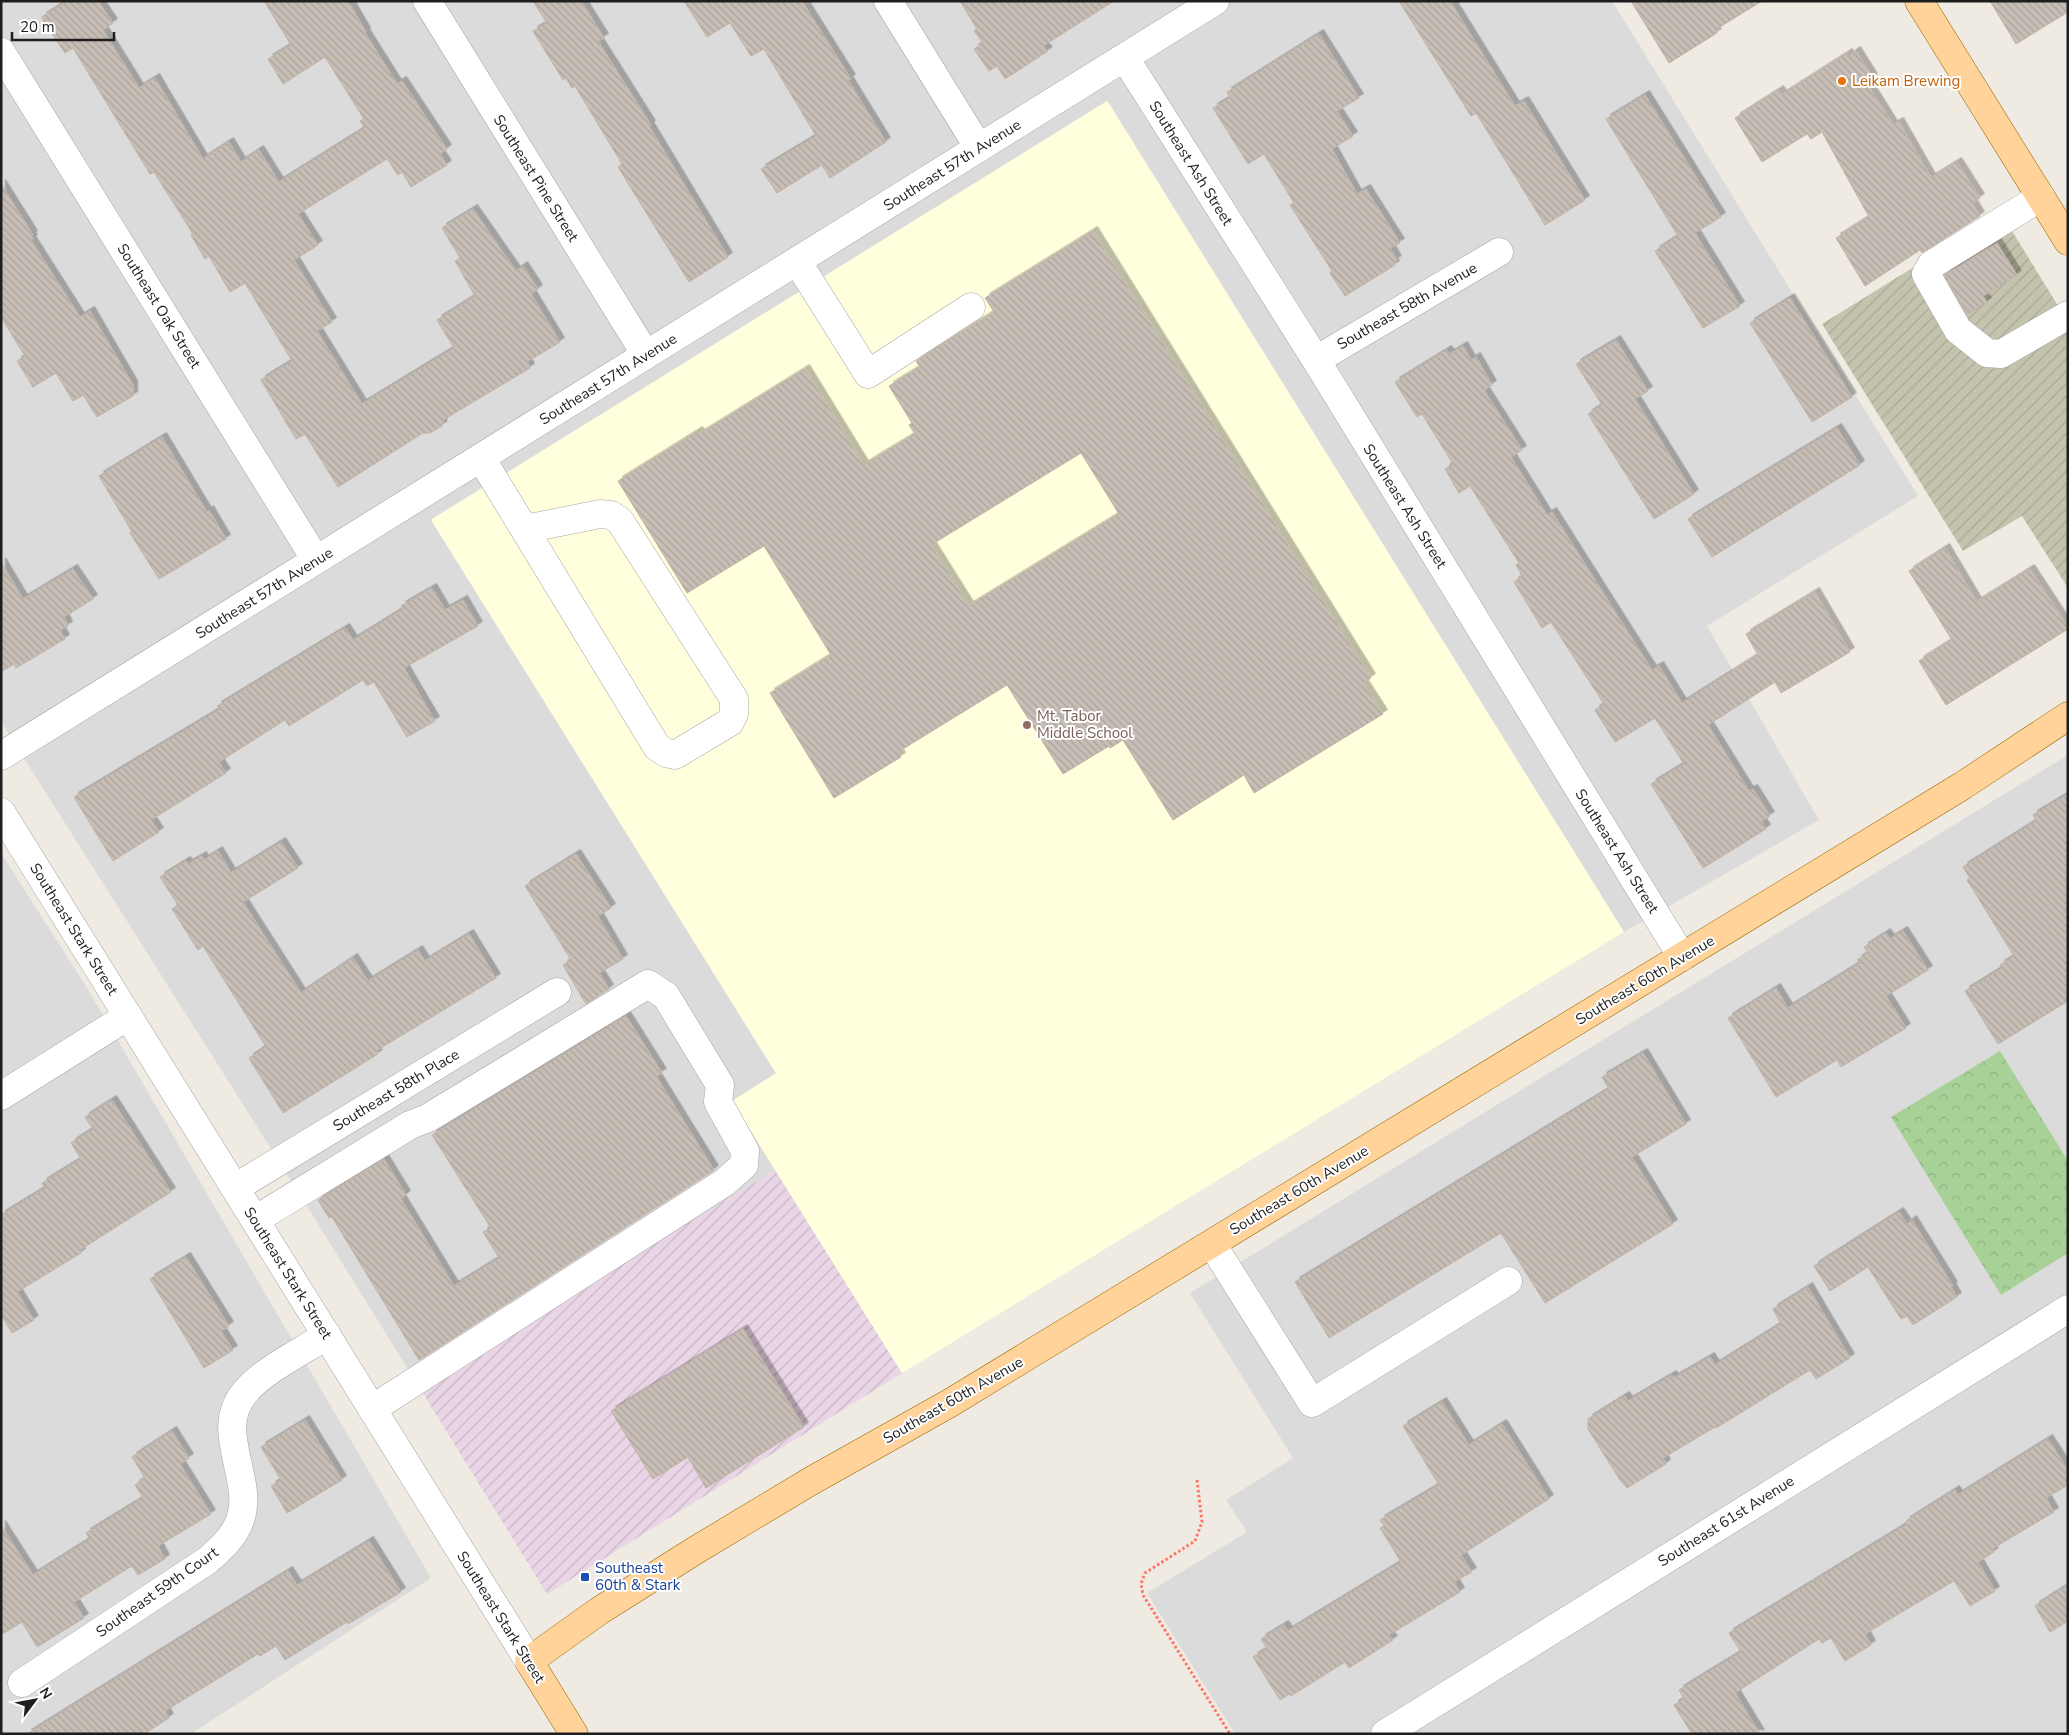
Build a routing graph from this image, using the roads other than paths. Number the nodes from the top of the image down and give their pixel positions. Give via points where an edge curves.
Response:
1 (427, 1) edge
2 (888, 1) edge
3 (1215, 1) edge
4 (1919, 1) edge
5 (1, 52) edge
6 (1124, 58) junction
7 (979, 148) junction
8 (2041, 197) junction
9 (2068, 241) edge
10 (1499, 252) dead end
11 (797, 261) junction
12 (971, 307) dead end
13 (2068, 315) edge
14 (646, 356) junction
15 (1316, 360) junction
16 (481, 458) junction
17 (526, 529) junction
18 (316, 560) junction
19 (2068, 716) edge
20 (1, 756) edge
21 (1, 812) edge
22 (1682, 957) junction
23 (557, 992) dead end
24 (128, 1016) junction
25 (1, 1096) edge
26 (235, 1188) junction
27 (255, 1220) junction
28 (1212, 1244) junction
29 (1508, 1281) dead end
30 (2068, 1309) edge
31 (327, 1335) junction
32 (372, 1408) junction
33 (529, 1662) junction
34 (22, 1683) dead end
35 (574, 1734) edge
36 (1385, 1734) edge

1 - 14 street, Southeast Pine Street
2 - 7 street
3 - 6 street, Southeast 57th Avenue
4 - 8 main road
5 - 18 street, Southeast Oak Street
6 - 7 street, Southeast 57th Avenue
6 - 15 street, Southeast Ash Street
7 - 11 street, Southeast 57th Avenue
8 - 9 main road
8 - 13 street via 1931,265 1926,274 1958,330 1987,353 2001,354
10 - 15 street, Southeast 58th Avenue
11 - 12 street via 868,374
11 - 14 street, Southeast 57th Avenue
14 - 16 street, Southeast 57th Avenue
15 - 22 street, Southeast Ash Street
16 - 17 street
16 - 18 street, Southeast 57th Avenue
17 - 17 street via 657,747 675,755 730,722 734,714 734,699 620,521 611,515 600,514
18 - 20 street, Southeast 57th Avenue
19 - 22 main road, Southeast 60th Avenue via 1954,791
21 - 24 street, Southeast Stark Street
22 - 28 main road, Southeast 60th Avenue
23 - 26 street, Southeast 58th Place
24 - 25 street
24 - 26 street, Southeast Stark Street
26 - 27 street, Southeast Stark Street
27 - 31 street, Southeast Stark Street
27 - 32 street via 648,984 666,996 720,1084 718,1102 745,1151 744,1165 716,1188
28 - 29 street via 1312,1403
28 - 33 main road, Southeast 60th Avenue via 950,1403 696,1550 599,1611
30 - 36 street, Southeast 61st Avenue
31 - 32 street, Southeast Stark Street
31 - 34 street, Southeast 59th Court via 261,1378 247,1390 238,1404 232,1440 243,1489 242,1510 238,1525 226,1543 208,1560
32 - 33 street, Southeast Stark Street
33 - 35 main road, Southeast Stark Street

